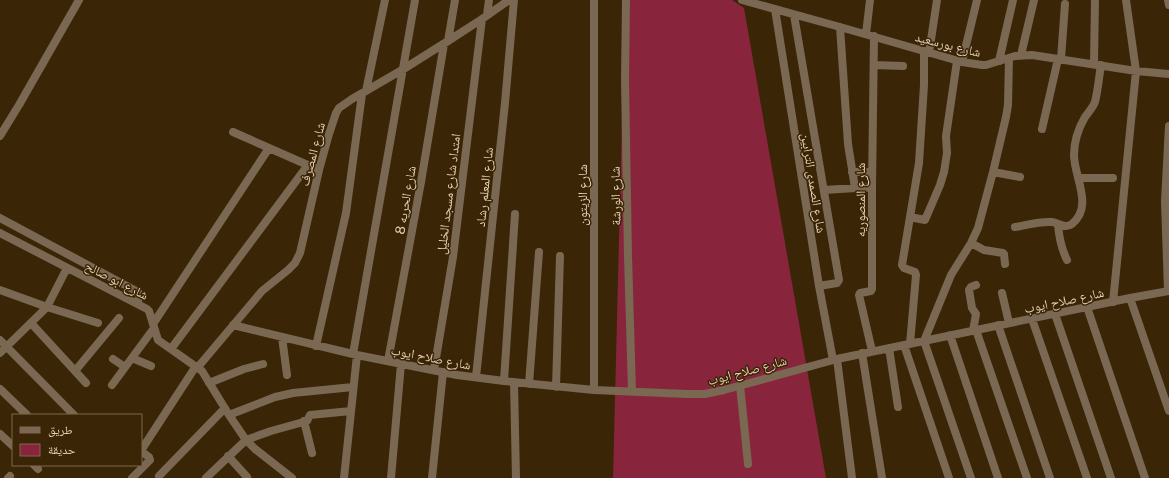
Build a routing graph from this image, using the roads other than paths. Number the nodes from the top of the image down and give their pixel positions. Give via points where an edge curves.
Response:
1 (79, 0) edge
2 (385, 0) edge
3 (415, 0) edge
4 (455, 0) edge
5 (489, 0) edge
6 (509, 0) edge
7 (514, 0) edge
8 (594, 0) edge
9 (626, 0) edge
10 (870, 0) edge
11 (937, 0) edge
12 (977, 0) edge
13 (1013, 0) edge
14 (1034, 0) edge
15 (1095, 0) edge
16 (1126, 0) edge
17 (1168, 0) edge
18 (748, 1) edge
19 (1065, 4) dead end
20 (1169, 5) edge
21 (775, 10) junction
22 (794, 15) junction
23 (485, 17) junction
24 (840, 27) junction
25 (870, 35) junction
26 (446, 42) junction
27 (926, 52) junction
28 (1020, 55) junction
29 (1009, 58) junction
30 (1059, 59) junction
31 (999, 61) junction
32 (959, 62) junction
33 (874, 65) junction
34 (1098, 65) junction
35 (903, 66) dead end
36 (402, 70) junction
37 (1136, 71) junction
38 (1169, 74) edge
39 (364, 92) junction
40 (1169, 126) edge
41 (1042, 129) dead end
42 (233, 132) dead end
43 (0, 136) edge
44 (269, 148) junction
45 (308, 165) junction
46 (319, 170) junction
47 (852, 172) junction
48 (872, 172) junction
49 (993, 172) junction
50 (1020, 177) dead end
51 (1078, 178) junction
52 (1113, 178) dead end
53 (872, 187) junction
54 (855, 188) junction
55 (824, 190) junction
56 (515, 214) dead end
57 (910, 217) junction
58 (0, 218) edge
59 (1058, 224) junction
60 (1015, 227) dead end
61 (8, 231) edge
62 (970, 244) junction
63 (539, 252) dead end
64 (560, 256) dead end
65 (1067, 260) dead end
66 (1005, 264) dead end
67 (67, 268) junction
68 (976, 285) dead end
69 (819, 286) junction
70 (0, 290) edge
71 (1168, 291) edge
72 (1002, 293) dead end
73 (1130, 298) junction
74 (1113, 302) junction
75 (137, 303) junction
76 (47, 307) junction
77 (1087, 307) junction
78 (1055, 314) junction
79 (119, 318) dead end
80 (1032, 319) junction
81 (31, 323) junction
82 (98, 323) dead end
83 (1009, 323) junction
84 (233, 325) junction
85 (998, 325) junction
86 (153, 326) junction
87 (975, 330) junction
88 (950, 335) junction
89 (282, 337) junction
90 (0, 340) edge
91 (924, 341) junction
92 (907, 344) junction
93 (316, 346) junction
94 (6, 347) junction
95 (889, 348) junction
96 (171, 349) junction
97 (872, 351) junction
98 (0, 353) edge
99 (862, 353) junction
100 (355, 354) junction
101 (132, 358) junction
102 (113, 359) dead end
103 (835, 359) junction
104 (388, 361) junction
105 (262, 364) dead end
106 (401, 364) junction
107 (151, 366) dead end
108 (197, 366) junction
109 (125, 367) junction
110 (434, 370) junction
111 (75, 371) junction
112 (443, 372) junction
113 (287, 375) dead end
114 (476, 377) junction
115 (504, 381) junction
116 (514, 382) junction
117 (86, 383) dead end
118 (209, 383) junction
119 (529, 384) junction
120 (112, 385) dead end
121 (740, 385) junction
122 (354, 387) junction
123 (556, 387) junction
124 (0, 389) edge
125 (594, 390) junction
126 (632, 391) junction
127 (898, 407) dead end
128 (351, 411) junction
129 (1169, 411) edge
130 (227, 412) junction
131 (26, 414) edge
132 (73, 414) edge
133 (304, 421) junction
134 (0, 434) edge
135 (246, 440) junction
136 (12, 445) edge
137 (312, 453) dead end
138 (228, 456) junction
139 (748, 464) dead end
140 (159, 476) dead end
141 (247, 477) edge
142 (132, 478) edge
143 (206, 478) edge
144 (290, 478) edge
145 (344, 478) edge
146 (391, 478) edge
147 (432, 478) edge
148 (516, 478) edge
149 (852, 478) edge
150 (882, 478) edge
151 (949, 478) edge
152 (971, 478) edge
153 (998, 478) edge
154 (1027, 478) edge
155 (1050, 478) edge
156 (1087, 478) edge
157 (1111, 478) edge
158 (1145, 478) edge

1 - 43 street
2 - 39 street
3 - 36 street
4 - 26 street, شارع الحريه 8
5 - 23 street, امتداد شارع مسجد الخليل
6 - 23 street, شارع المصرف
7 - 114 street, شارع المعلم رشاد
8 - 125 street, شارع الزيتون
9 - 126 street, شارع الورشة via 625,80
10 - 25 street, شارع المنصوريه
11 - 27 street
12 - 32 street
13 - 31 street
14 - 28 street
15 - 34 street
16 - 37 street
17 - 20 street
18 - 21 street, شارع بورسعيد
19 - 30 street
21 - 22 street, شارع بورسعيد
21 - 69 street, شارع الصمدى الترابين
22 - 24 street, شارع بورسعيد
22 - 55 street
23 - 26 street, شارع المصرف
23 - 110 street, امتداد شارع مسجد الخليل via 453,257
24 - 25 street, شارع بورسعيد
24 - 47 street
25 - 27 street, شارع بورسعيد
25 - 33 street, شارع المنصوريه
26 - 36 street, شارع المصرف
26 - 104 street, شارع الحريه 8
27 - 32 street, شارع بورسعيد
27 - 57 street via 919,163
28 - 29 street, شارع بورسعيد
28 - 30 street, شارع بورسعيد via 1032,54
29 - 31 street, شارع بورسعيد
29 - 49 street via 1007,111
30 - 34 street, شارع بورسعيد
30 - 41 street
31 - 32 street, شارع بورسعيد via 982,65
32 - 57 street via 946,136 947,153 942,178 924,220
33 - 35 street
33 - 48 street, شارع المنصوريه
34 - 37 street, شارع بورسعيد
34 - 51 street via 1095,102 1081,124 1074,146
36 - 39 street, شارع المصرف
36 - 100 street
37 - 38 street, شارع بورسعيد
37 - 74 street
39 - 46 street, شارع المصرف via 339,108 336,113
39 - 93 street via 346,213
40 - 71 street via 1165,201
42 - 44 street
44 - 45 street
44 - 86 street
45 - 46 street
45 - 96 street
46 - 84 street, شارع المصرف via 300,253 295,263 262,291
47 - 48 street
47 - 54 street
48 - 53 street, شارع المنصوريه
49 - 50 street
49 - 62 street via 978,228
51 - 52 street
51 - 59 street via 1083,197 1081,212 1070,225
53 - 54 street
53 - 97 street, شارع المنصوريه via 872,290 860,293 859,297
54 - 55 street
55 - 69 street via 839,280 837,283
56 - 115 street
57 - 92 street via 902,265 916,275
58 - 61 street
59 - 60 street via 1051,222
59 - 65 street via 1059,237
61 - 67 street, شارع ابو صالح
61 - 75 street via 138,292 140,296
62 - 66 street via 984,250 1003,253
62 - 91 street via 951,274
63 - 119 street
64 - 123 street
67 - 75 street, شارع ابو صالح
67 - 76 street
68 - 87 street via 969,290 972,308 976,314
69 - 103 street, شارع الصمدى الترابين
70 - 76 street
71 - 73 street, شارع صلاح ايوب
72 - 83 street
73 - 74 street, شارع صلاح ايوب
73 - 129 street
74 - 77 street, شارع صلاح ايوب
75 - 86 street, شارع ابو صالح via 149,311
76 - 81 street
76 - 82 street
77 - 78 street, شارع صلاح ايوب
77 - 158 street
78 - 80 street, شارع صلاح ايوب
78 - 157 street
79 - 111 street
80 - 83 street, شارع صلاح ايوب
80 - 156 street
81 - 94 street
81 - 111 street
83 - 85 street, شارع صلاح ايوب
84 - 89 street, شارع صلاح ايوب
84 - 108 street, شارع المصرف
85 - 87 street, شارع صلاح ايوب
85 - 155 street
86 - 96 street, شارع ابو صالح via 158,340
86 - 101 street
87 - 88 street, شارع صلاح ايوب
87 - 154 street
88 - 91 street, شارع صلاح ايوب
88 - 153 street
89 - 93 street, شارع صلاح ايوب
89 - 113 street
90 - 94 street
91 - 92 street, شارع صلاح ايوب
91 - 152 street
92 - 95 street, شارع صلاح ايوب
92 - 151 street
93 - 100 street, شارع صلاح ايوب
94 - 98 street
94 - 132 street
95 - 97 street, شارع صلاح ايوب
95 - 127 street
96 - 108 street, شارع ابو صالح
97 - 99 street, شارع صلاح ايوب
99 - 103 street, شارع صلاح ايوب
99 - 150 street
100 - 104 street, شارع صلاح ايوب
100 - 122 street
101 - 107 street
101 - 109 street
102 - 109 street
103 - 121 street, شارع صلاح ايوب
103 - 149 street, شارع الصمدى الترابين
104 - 106 street, شارع صلاح ايوب
105 - 118 street
106 - 110 street, شارع صلاح ايوب
106 - 146 street
108 - 118 street, شارع ابو صالح
108 - 142 street, شارع المصرف via 142,449 150,460
109 - 120 street
110 - 112 street, شارع صلاح ايوب
111 - 117 street
112 - 114 street, شارع صلاح ايوب
112 - 147 street
114 - 115 street, شارع صلاح ايوب
115 - 116 street, شارع صلاح ايوب
116 - 119 street, شارع صلاح ايوب
116 - 148 street
118 - 130 street, شارع ابو صالح
119 - 123 street, شارع صلاح ايوب
121 - 126 street, شارع صلاح ايوب via 705,394
121 - 139 street
122 - 128 street
122 - 130 street via 293,393
123 - 125 street, شارع صلاح ايوب
124 - 131 street
125 - 126 street, شارع صلاح ايوب
128 - 133 street via 310,415 308,420
128 - 145 street
130 - 135 street, شارع ابو صالح
130 - 140 street
133 - 135 street
133 - 137 street
134 - 136 street
135 - 138 street
135 - 144 street, شارع ابو صالح
138 - 141 street
138 - 143 street

